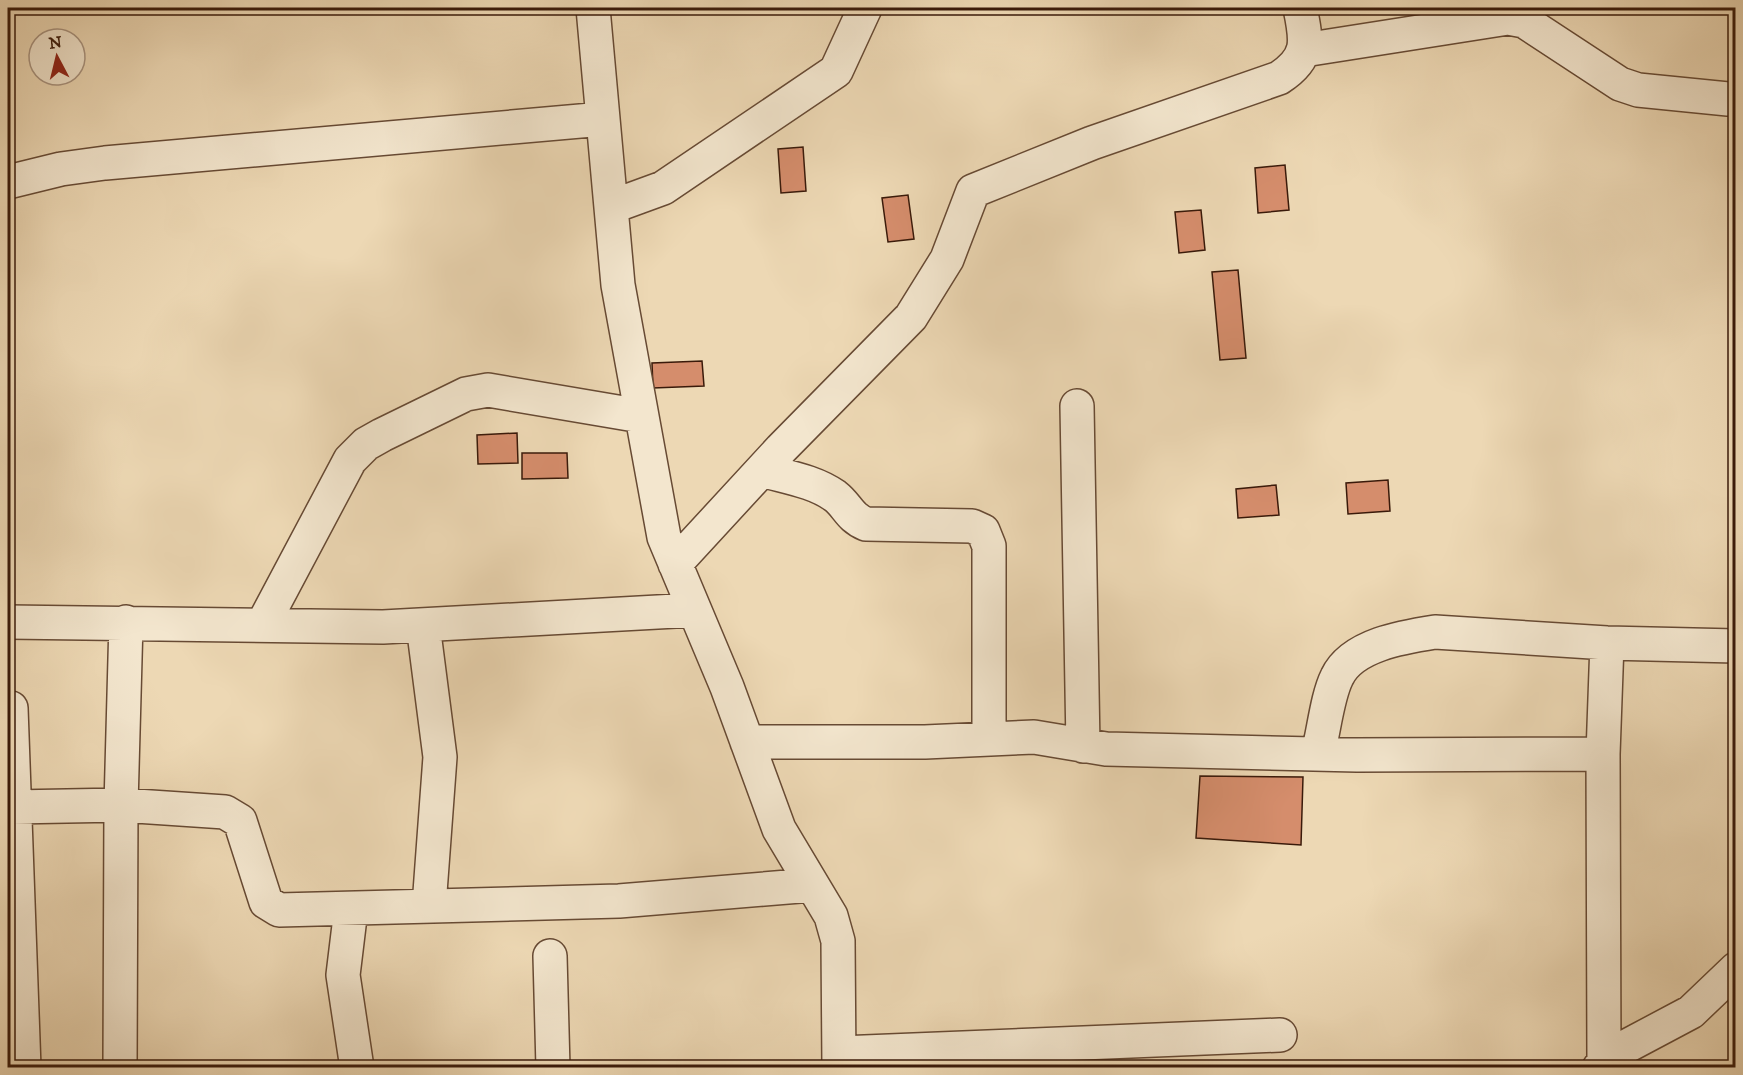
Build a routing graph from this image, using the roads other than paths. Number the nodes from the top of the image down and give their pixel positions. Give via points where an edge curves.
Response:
1 (593, 8) edge
2 (865, 8) edge
3 (1300, 8) edge
4 (1304, 50) junction
5 (1728, 99) dead end
6 (603, 119) junction
7 (8, 182) edge
8 (611, 207) junction
9 (1077, 406) dead end
10 (641, 416) junction
11 (762, 470) junction
12 (675, 564) junction
13 (694, 610) junction
14 (8, 622) edge
15 (126, 622) junction
16 (263, 624) junction
17 (423, 625) junction
18 (1607, 643) junction
19 (1736, 646) edge
20 (11, 708) dead end
21 (989, 739) junction
22 (747, 742) junction
23 (1083, 746) junction
24 (1318, 753) junction
25 (1603, 754) junction
26 (121, 805) junction
27 (10, 810) edge
28 (812, 885) junction
29 (429, 906) junction
30 (351, 909) junction
31 (550, 956) dead end
32 (1736, 969) edge
33 (1280, 1035) dead end
34 (840, 1060) edge
35 (1601, 1065) edge
36 (24, 1068) edge
37 (120, 1068) edge
38 (357, 1068) edge
39 (553, 1068) edge

1 - 6 street
2 - 8 street via 836,71 663,188
3 - 4 street via 1306,35
4 - 5 street via 1508,18 1524,21 1620,84 1638,90
4 - 11 street via 1294,68 1279,78 1092,142 973,190 947,260 911,317
6 - 7 street via 105,163
6 - 8 street
8 - 10 street via 618,285
9 - 23 street
10 - 12 street via 664,537
10 - 16 street via 488,390 466,394 366,444 350,460
11 - 12 street
11 - 21 street via 817,486 836,497 854,520 866,524 972,526 983,531 989,546
12 - 13 street
13 - 17 street
13 - 22 street
14 - 15 street
15 - 16 street
15 - 26 street
16 - 17 street
17 - 29 street via 440,757
18 - 19 street
18 - 24 street via 1435,632 1365,651 1346,663 1336,678
18 - 25 street
20 - 27 street
21 - 22 street
21 - 23 street via 1034,737
22 - 28 street via 779,830
23 - 24 street
24 - 25 street
25 - 35 street
26 - 27 street
26 - 30 street via 225,812 240,821 266,902 279,910
26 - 37 street
27 - 36 street
28 - 29 street via 619,901
28 - 34 street via 831,916 838,941
29 - 30 street
30 - 38 street via 343,975
31 - 39 street
32 - 35 street via 1691,1012 1627,1046
33 - 34 street

